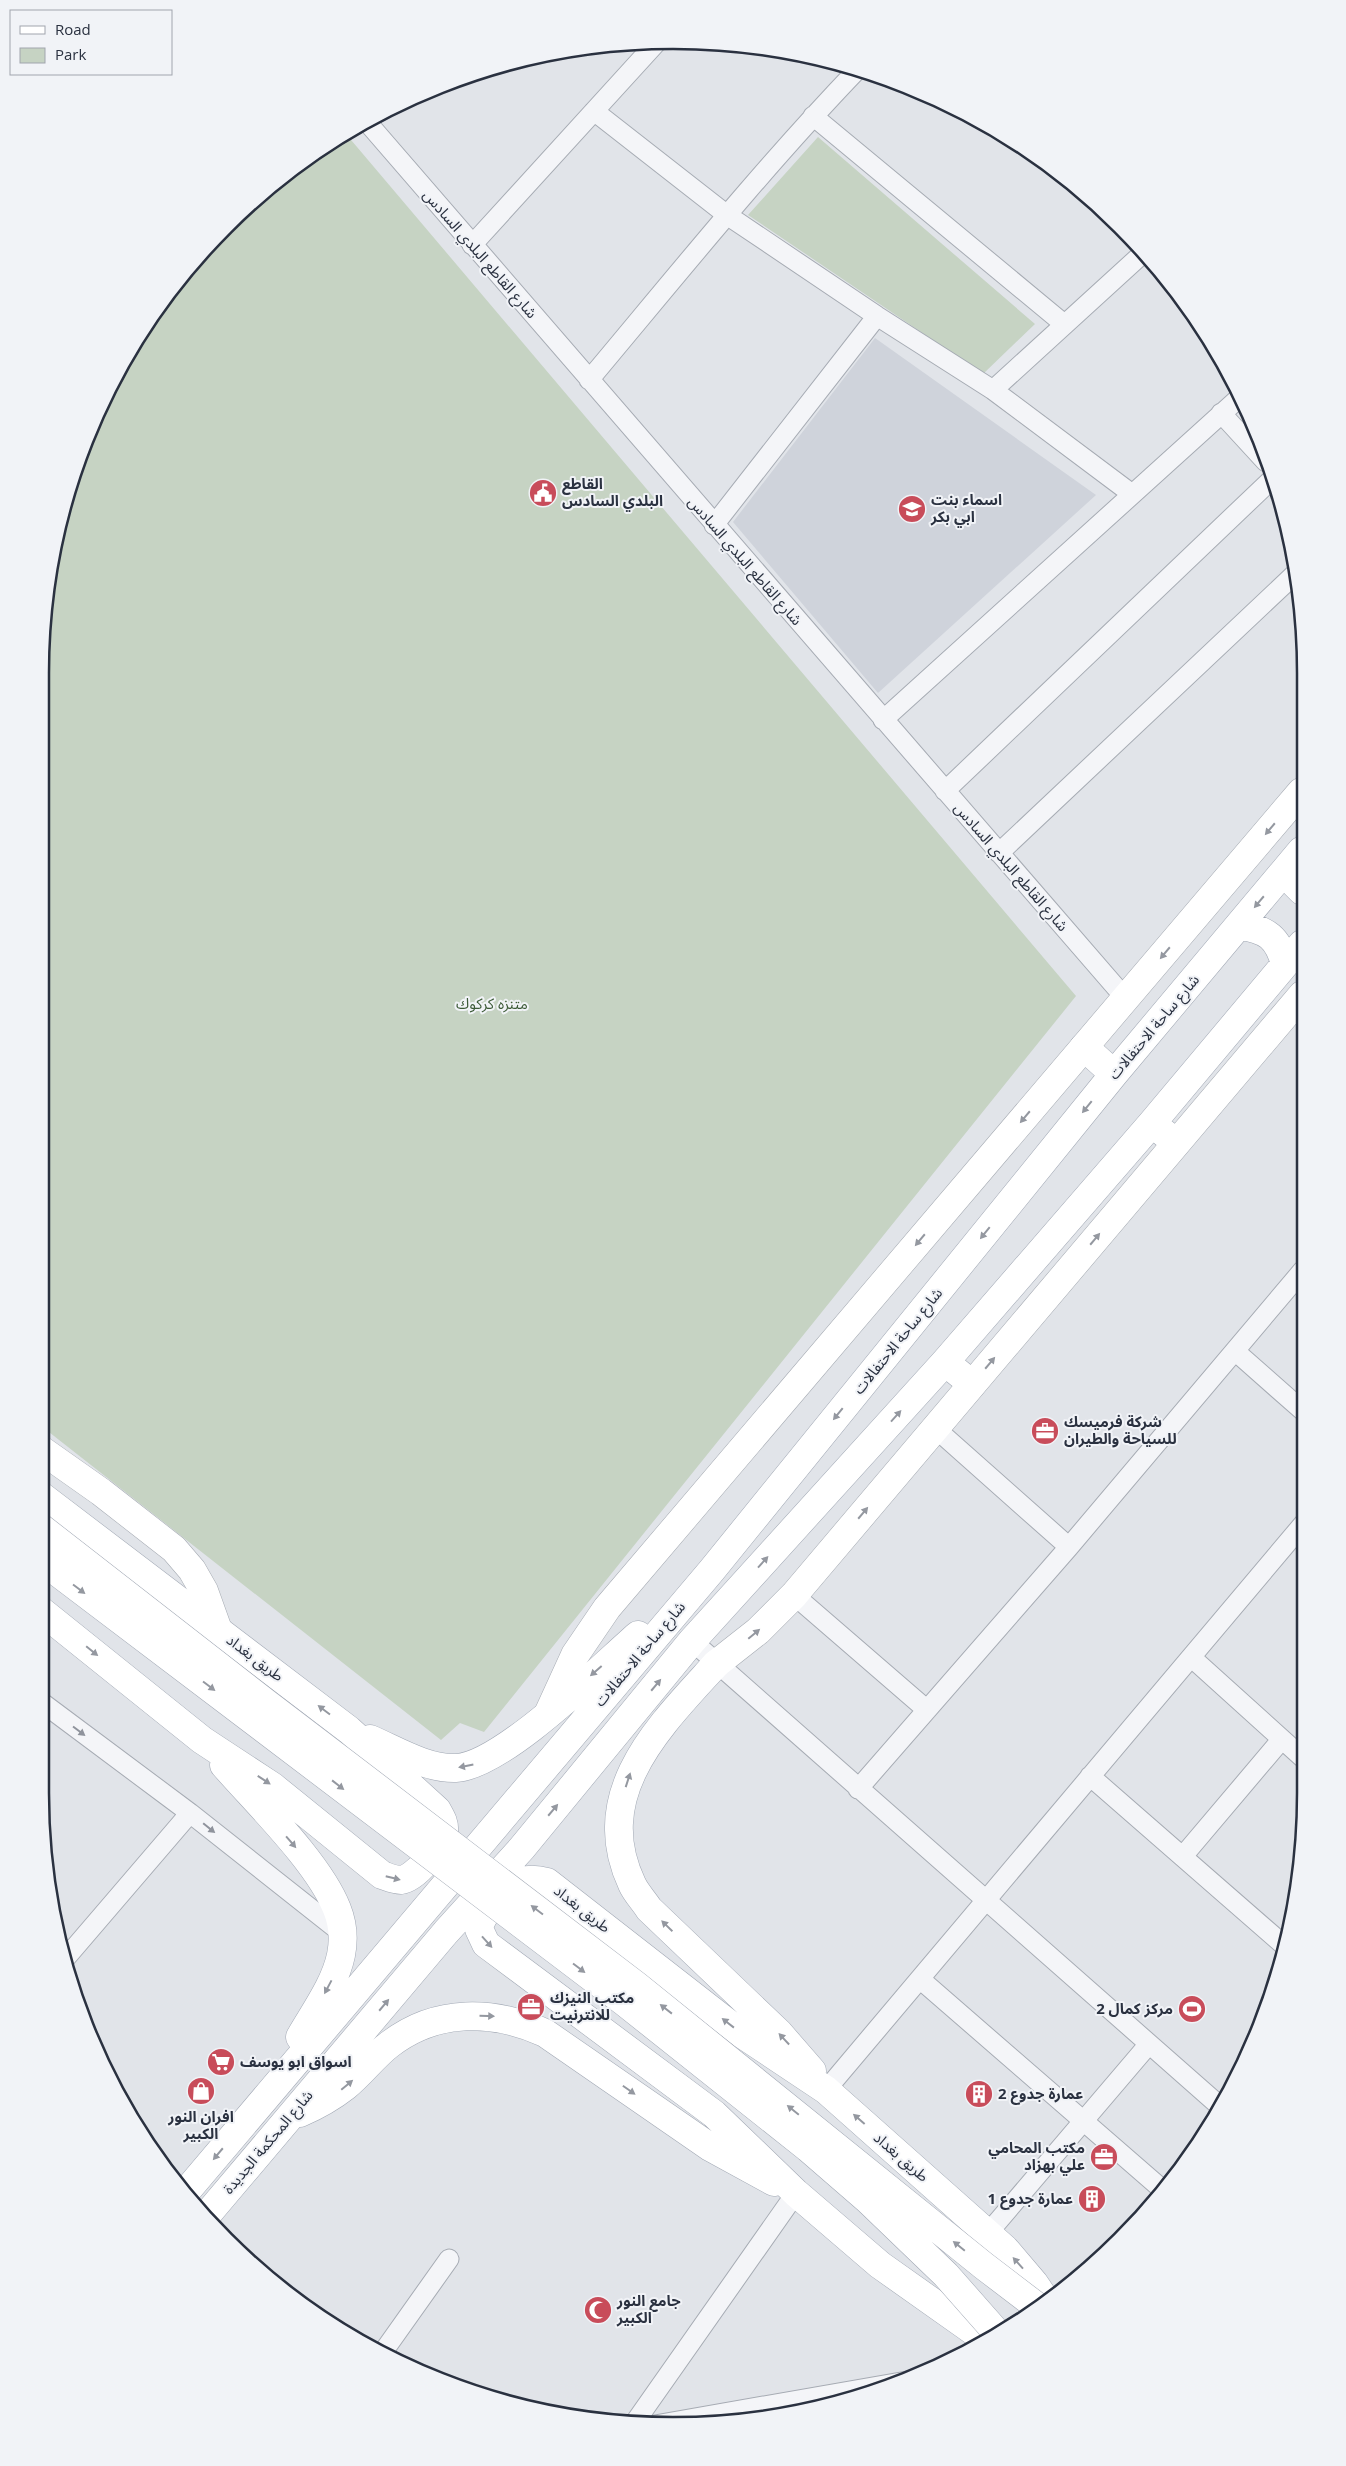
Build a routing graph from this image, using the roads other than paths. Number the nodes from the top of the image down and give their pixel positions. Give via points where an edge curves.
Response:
1 (650, 50) edge
2 (852, 75) edge
3 (594, 112) junction
4 (813, 116) junction
5 (371, 127) edge
6 (727, 215) junction
7 (472, 245) junction
8 (1138, 257) edge
9 (876, 316) junction
10 (1064, 324) junction
11 (589, 380) junction
12 (993, 390) junction
13 (1235, 401) edge
14 (1221, 413) junction
15 (1257, 452) edge
16 (1267, 483) edge
17 (1132, 494) junction
18 (714, 525) junction
19 (1290, 579) edge
20 (883, 720) junction
21 (944, 791) junction
22 (1297, 797) edge
23 (999, 853) junction
24 (1294, 860) edge
25 (1297, 885) edge
26 (1240, 926) junction
27 (1294, 954) edge
28 (1126, 999) junction
29 (1297, 1001) edge
30 (1084, 1047) junction
31 (1114, 1074) junction
32 (1152, 1123) junction
33 (1176, 1143) junction
34 (1297, 1277) edge
35 (1234, 1351) junction
36 (945, 1362) junction
37 (972, 1384) junction
38 (1297, 1406) edge
39 (935, 1428) junction
40 (49, 1455) edge
41 (49, 1501) edge
42 (1297, 1531) edge
43 (49, 1534) edge
44 (1070, 1547) junction
45 (49, 1566) edge
46 (712, 1570) junction
47 (794, 1595) junction
48 (49, 1617) edge
49 (218, 1630) junction
50 (692, 1641) junction
51 (1191, 1657) junction
52 (716, 1664) junction
53 (927, 1710) junction
54 (49, 1714) edge
55 (548, 1714) junction
56 (349, 1730) junction
57 (1282, 1739) junction
58 (202, 1740) junction
59 (1297, 1753) edge
60 (1090, 1776) junction
61 (858, 1789) junction
62 (190, 1813) junction
63 (1183, 1856) junction
64 (986, 1900) junction
65 (418, 1916) joint
66 (343, 1934) junction
67 (1279, 1940) edge
68 (70, 1953) edge
69 (920, 1979) junction
70 (1149, 2044) junction
71 (826, 2090) junction
72 (266, 2096) junction
73 (1215, 2102) edge
74 (289, 2117) junction
75 (1083, 2122) junction
76 (1158, 2186) edge
77 (190, 2187) edge
78 (796, 2193) junction
79 (210, 2211) edge
80 (988, 2233) junction
81 (449, 2259) dead end
82 (1042, 2296) edge
83 (1033, 2303) edge
84 (993, 2329) edge
85 (981, 2336) edge
86 (386, 2347) edge
87 (843, 2393) edge
88 (760, 2411) edge
89 (639, 2416) edge

1 - 3 street
2 - 4 street
3 - 6 street
3 - 7 street
4 - 6 street
4 - 10 street
5 - 7 street, شارع القاطع البلدي السادس
6 - 9 street
6 - 11 street
7 - 11 street, شارع القاطع البلدي السادس
8 - 10 street
9 - 12 street
9 - 18 street
10 - 12 street
11 - 18 street, شارع القاطع البلدي السادس
12 - 17 street
13 - 14 street
14 - 15 street
14 - 17 street
16 - 21 street
17 - 20 street
18 - 20 street, شارع القاطع البلدي السادس
19 - 23 street
20 - 21 street, شارع القاطع البلدي السادس
21 - 23 street, شارع القاطع البلدي السادس
22 -> 28 main road
23 - 28 street, شارع القاطع البلدي السادس
24 - 25 main road via 1294,882
24 -> 26 main road, شارع ساحة الاحتفالات
26 - 27 main road via 1256,928 1270,936 1281,949
26 - 31 main road, شارع ساحة الاحتفالات
27 - 32 main road
28 - 30 main road
29 - 33 main road
30 - 31 main road
30 -> 55 main road via 607,1608 575,1656
31 -> 46 main road, شارع ساحة الاحتفالات
32 - 33 main road
32 - 36 main road
37 -> 33 main road
34 - 35 street
35 - 38 street
35 - 44 street
36 - 37 main road
50 -> 36 main road
37 - 39 main road
39 - 44 street
47 -> 39 main road
40 - 49 main road via 174,1549 204,1591
41 - 49 main road, طريق بغداد
42 - 51 street
83 -> 43 main road, bridge via 637,1986
44 - 53 street
45 -> 84 main road, bridge via 623,2001 800,2142 868,2200 946,2274
46 -> 55 main road
46 - 65 main road, شارع ساحة الاحتفالات
52 -> 47 main road via 758,1631
47 - 53 street
48 -> 58 main road, طريق بغداد
56 -> 49 main road, طريق بغداد
50 - 52 street
74 -> 50 main road, شارع المحكمة الجديدة via 522,1848
51 - 57 street
51 - 60 street
52 - 61 street
71 -> 52 main road via 779,2033 649,1909 632,1885 624,1861 620,1834 621,1806 628,1776 662,1724
53 - 61 street
54 -> 62 street
55 -> 56 main road via 512,1744 488,1758 471,1766 454,1768 421,1761
58 -> 56 main road, طريق بغداد via 272,1786 382,1875 400,1880 410,1878 441,1841 444,1825 441,1816
57 - 59 street
57 - 63 street
58 -> 66 main road via 318,1876 337,1910
60 - 63 street
60 - 64 street
61 - 64 street
62 -> 66 street
62 - 68 street
63 - 67 street
64 - 69 street
64 - 70 street
65 - 72 main road, شارع المحكمة الجديدة
66 -> 72 main road via 338,1968
69 - 71 street
69 - 75 street
70 - 73 street
70 - 75 street
71 -> 78 main road, طريق بغداد via 749,2038 547,1882 536,1879 515,1884 480,1920 479,1929 486,1944 714,2114
80 -> 71 main road, طريق بغداد
72 -> 77 main road, شارع المحكمة الجديدة
74 -> 78 main road via 323,2102 346,2086 390,2044 413,2029 463,2016 492,2016 519,2021 545,2033 710,2147
74 - 79 main road, شارع المحكمة الجديدة
75 - 76 street
75 - 80 street
78 - 85 main road, طريق بغداد via 880,2265
78 - 89 street
82 -> 80 main road, طريق بغداد via 1020,2265
81 - 86 street
87 - 88 street

